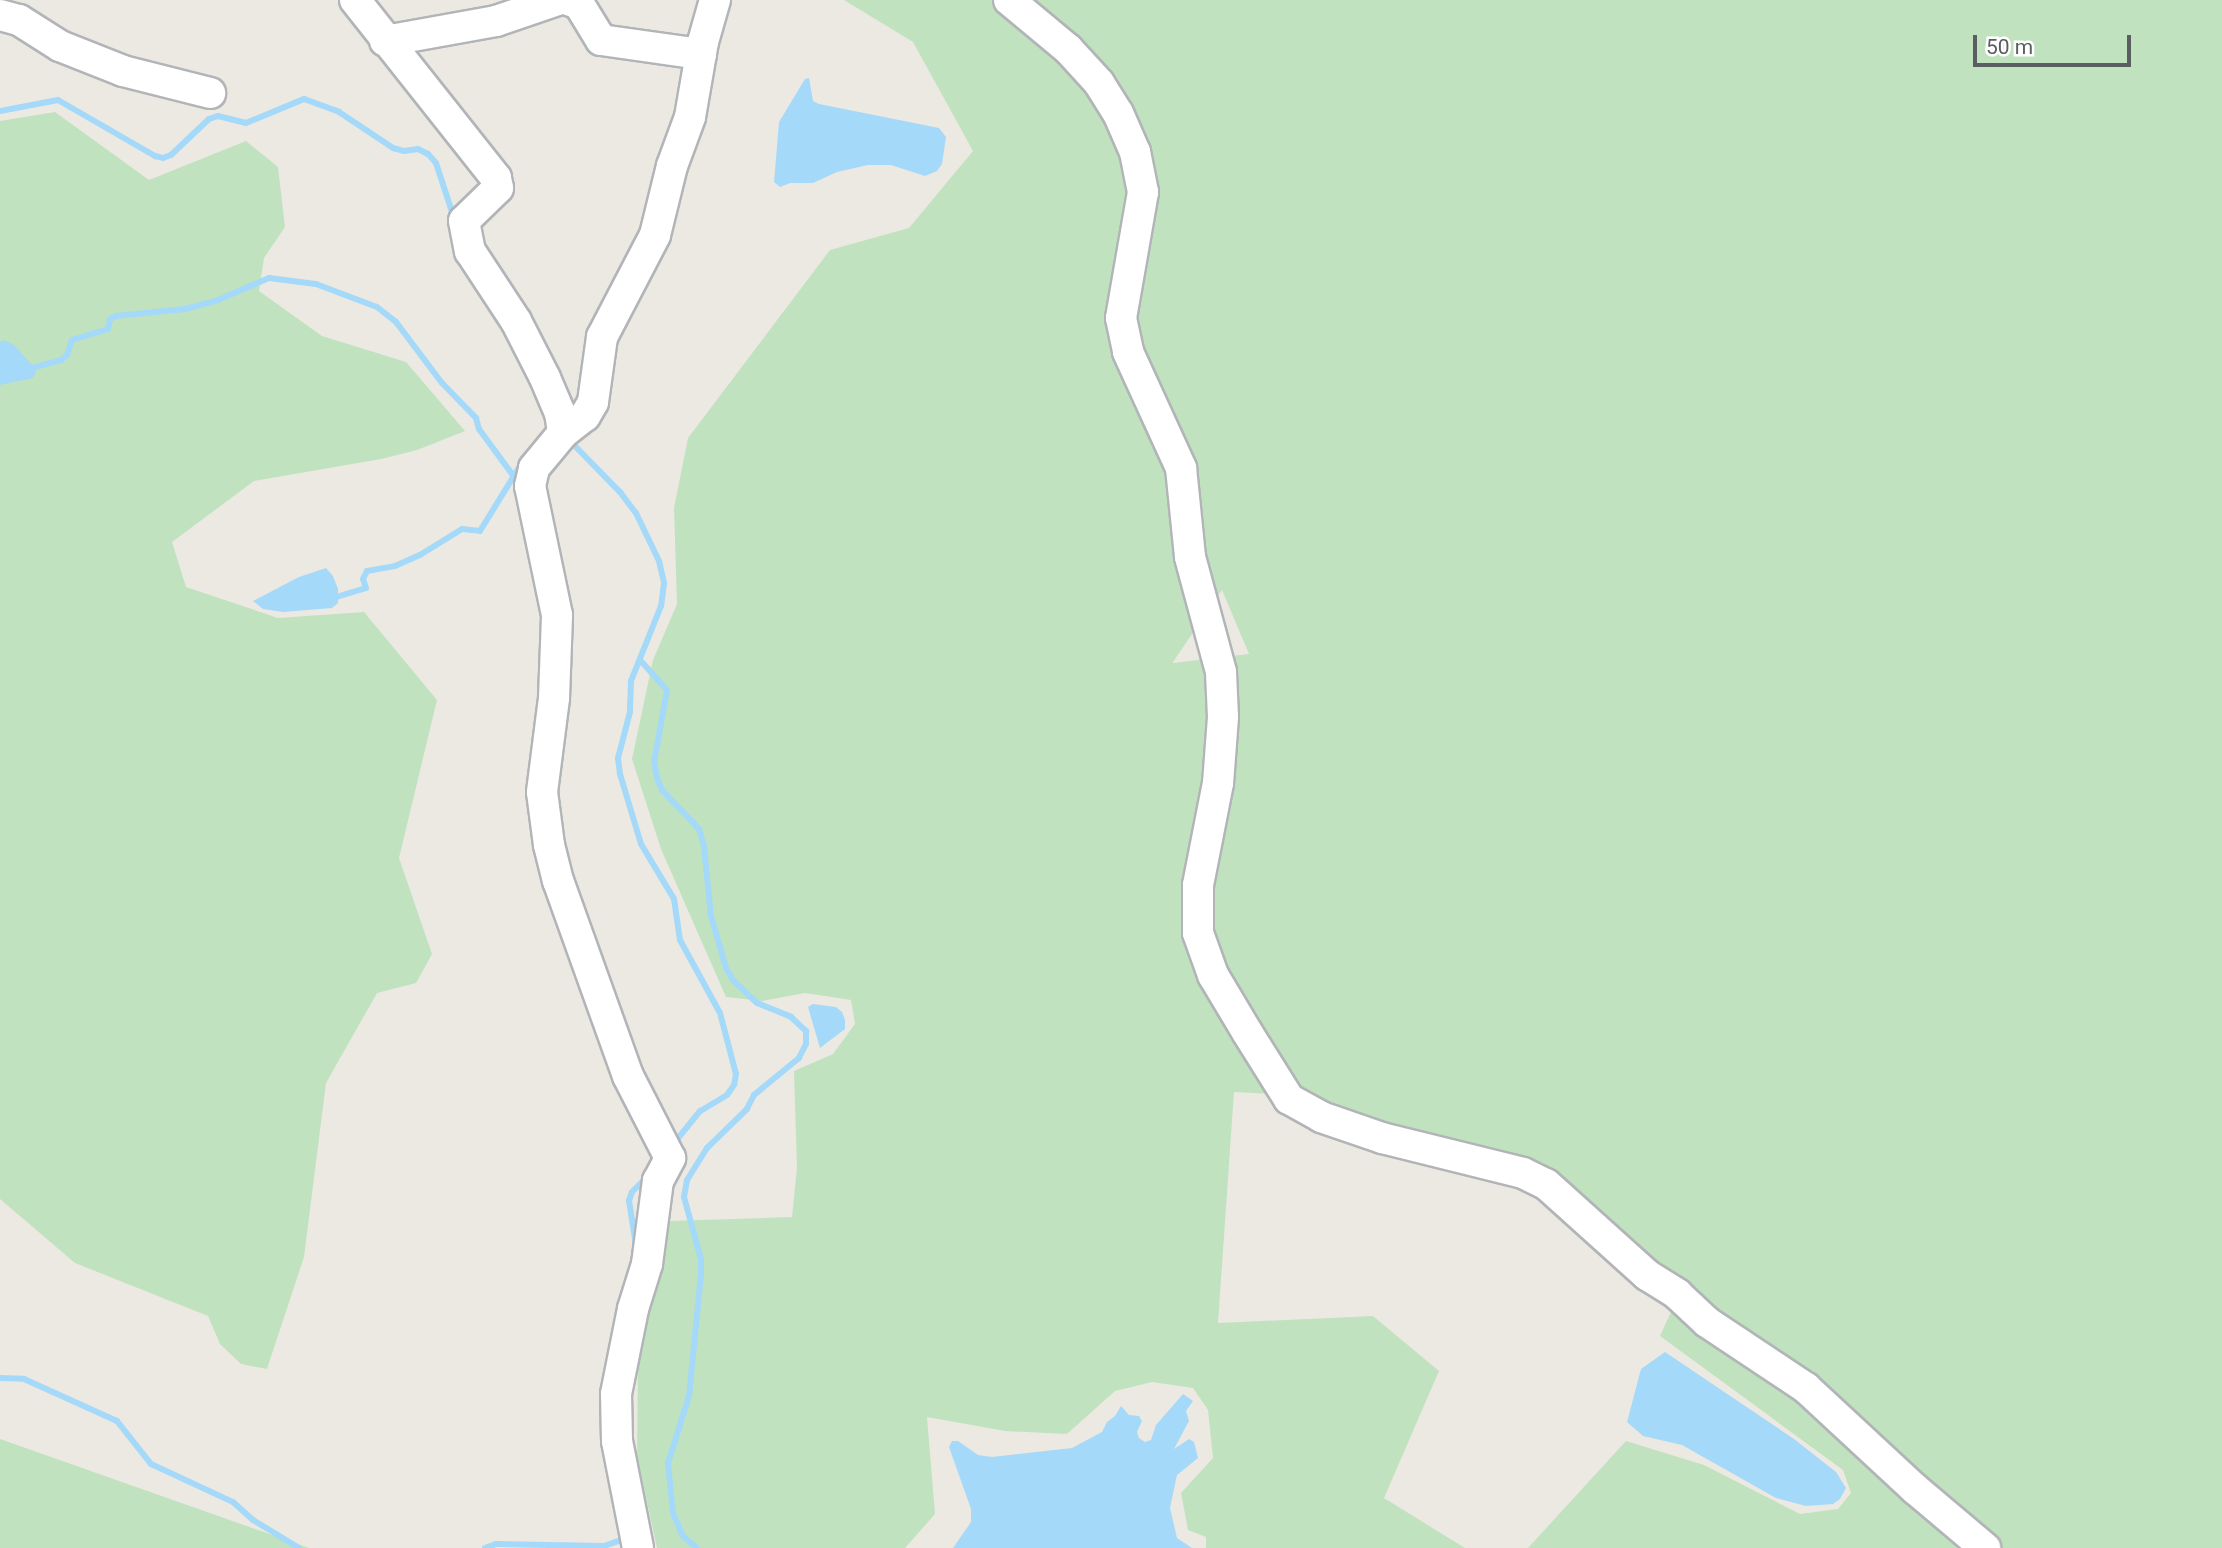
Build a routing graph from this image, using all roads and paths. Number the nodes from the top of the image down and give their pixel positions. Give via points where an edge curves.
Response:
1 (355, 0) edge
2 (558, 0) edge
3 (568, 0) edge
4 (715, 0) edge
5 (1009, 0) edge
6 (0, 15) edge
7 (385, 41) junction
8 (701, 54) junction
9 (211, 93) dead end
10 (563, 433) junction
11 (638, 1548) edge
12 (1985, 1548) edge

1 - 7 street
2 - 7 street via 496,21
3 - 8 street via 579,4 601,40
4 - 8 street
5 - 12 street via 1068,49 1099,83 1135,152 1143,192 1121,318 1128,352 1181,468 1190,557 1221,672 1218,783 1198,885 1198,933 1213,975 1247,1032 1289,1098 1321,1117 1382,1138 1523,1173 1546,1184 1647,1275 1707,1322 1806,1388
6 - 9 street via 123,71
7 - 10 street via 496,178 498,188 464,221 470,251 516,321 560,413
8 - 10 street via 690,117 655,234 602,337 593,402 585,416
10 - 11 street via 534,468 530,486 556,615 554,698 542,792 549,845 628,1076 670,1158 658,1181 647,1264 633,1309 617,1394 617,1441

